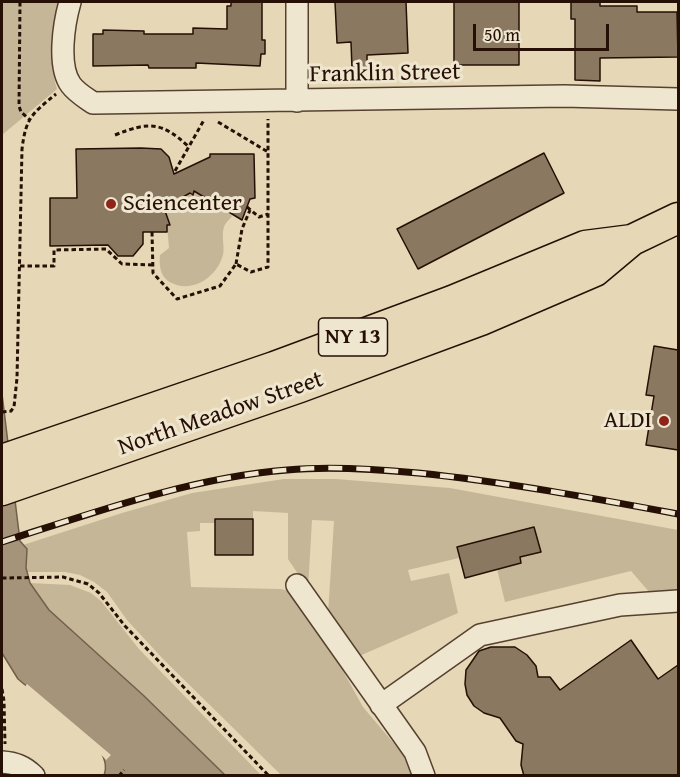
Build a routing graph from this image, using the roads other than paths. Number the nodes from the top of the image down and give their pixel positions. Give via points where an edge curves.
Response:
1 (70, 2) edge
2 (297, 2) edge
3 (678, 99) edge
4 (297, 101) junction
5 (678, 218) edge
6 (76, 450) junction
7 (2, 460) edge
8 (2, 490) edge
9 (297, 585) dead end
10 (678, 601) edge
11 (381, 705) junction
12 (3, 762) edge
13 (34, 776) edge
14 (424, 776) edge

1 - 4 street, Franklin Street via 62,55 70,84 93,103
2 - 4 street
3 - 4 street, Franklin Street via 564,96
5 - 6 highway, North Meadow Street / NY 13 via 632,240 585,246 282,364
6 - 7 highway, North Meadow Street / NY 13
6 - 8 highway, North Meadow Street / NY 13
9 - 11 street
10 - 11 street via 620,605 480,635
11 - 14 street via 415,752
12 - 13 street via 26,768

